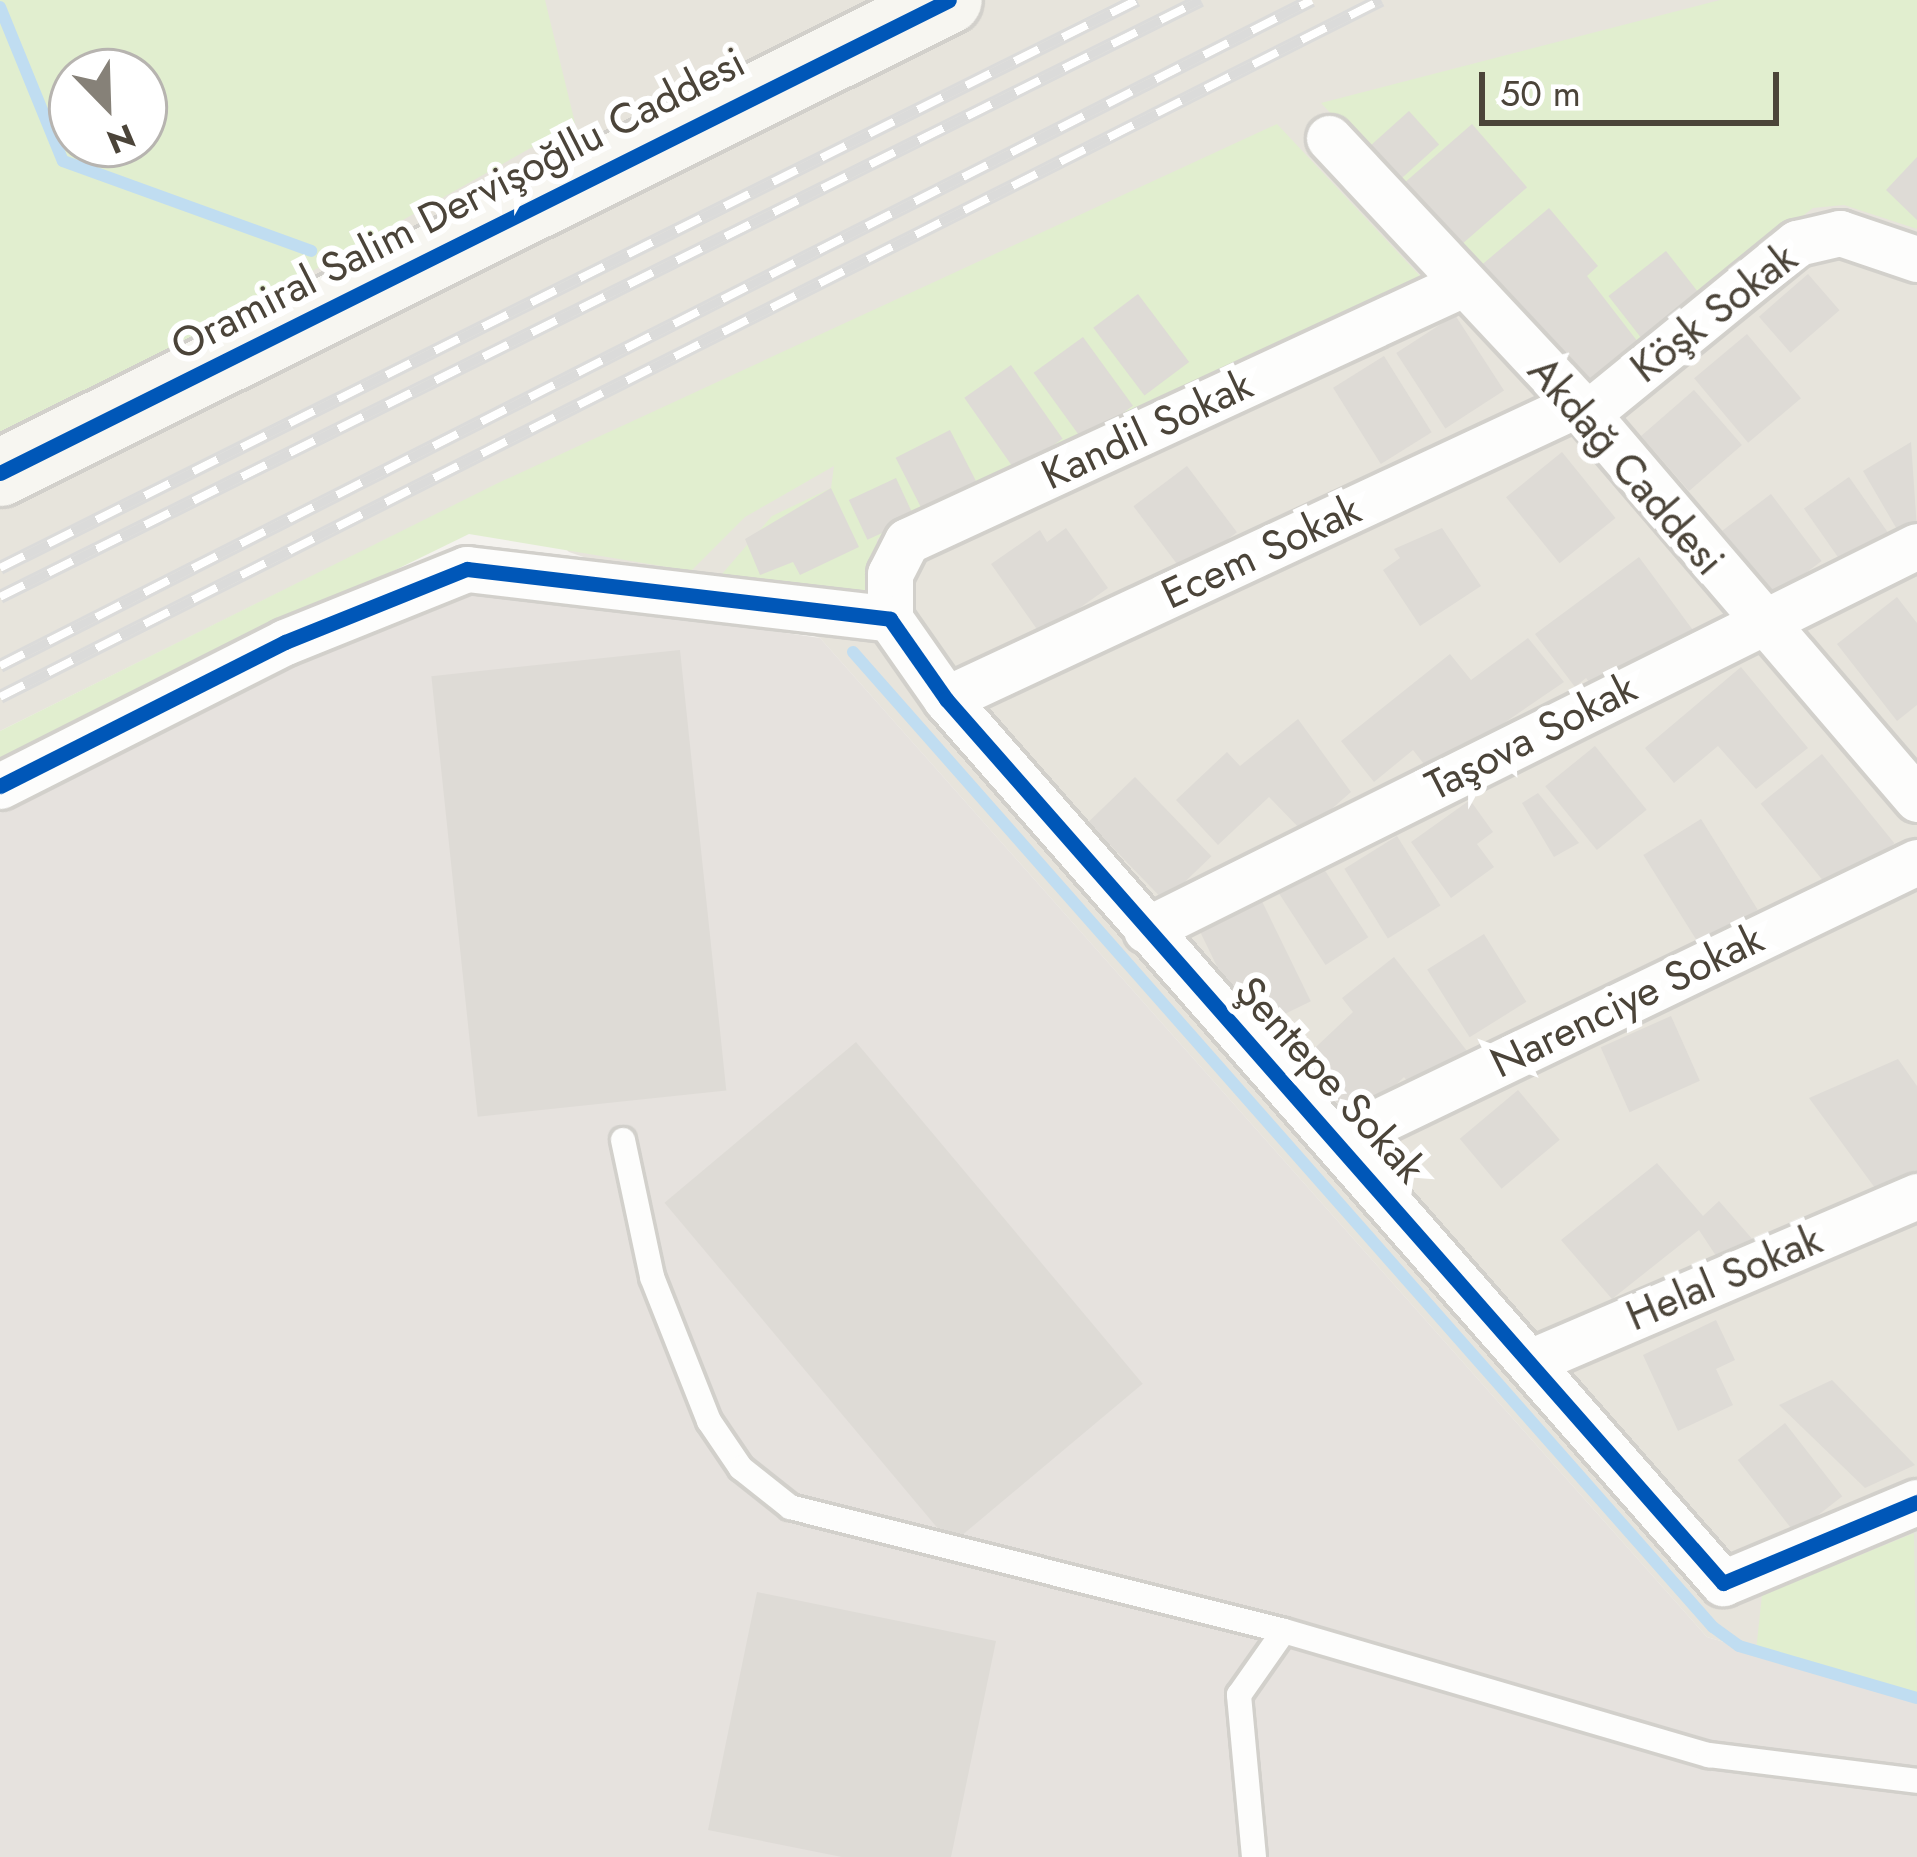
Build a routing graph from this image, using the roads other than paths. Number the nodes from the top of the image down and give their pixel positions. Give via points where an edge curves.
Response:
1 (950, 0) edge
2 (1329, 138) dead end
3 (1917, 259) edge
4 (1463, 284) junction
5 (1582, 410) junction
6 (0, 473) edge
7 (1917, 546) edge
8 (890, 620) junction
9 (1761, 622) junction
10 (946, 699) junction
11 (0, 786) edge
12 (1917, 799) edge
13 (1917, 862) edge
14 (1146, 930) junction
15 (623, 1140) dead end
16 (1337, 1141) junction
17 (1917, 1196) edge
18 (1532, 1361) junction
19 (1917, 1502) edge
20 (1284, 1631) junction
21 (1917, 1781) edge
22 (1254, 1857) edge

1 - 6 street, Oramiral Salim Dervişoğllu Caddesi
2 - 4 street, Akdağ Caddesi
3 - 5 street, Köşk Sokak via 1840,233 1797,243
4 - 5 street, Akdağ Caddesi
4 - 8 street, Kandil Sokak via 907,541 890,574
5 - 9 street, Akdağ Caddesi
5 - 10 street, Ecem Sokak
7 - 9 street, Taşova Sokak
8 - 10 street, Şentepe Sokak
8 - 11 street via 466,569 286,642
9 - 12 street, Akdağ Caddesi
9 - 14 street, Taşova Sokak
10 - 14 street, Şentepe Sokak
13 - 16 street, Narenciye Sokak
14 - 16 street, Şentepe Sokak
15 - 20 lane via 652,1277 710,1421 762,1487 816,1518
16 - 18 street, Şentepe Sokak
17 - 18 street, Helal Sokak
18 - 19 street, Şentepe Sokak via 1723,1583
20 - 21 lane via 1708,1755
20 - 22 lane via 1240,1695

